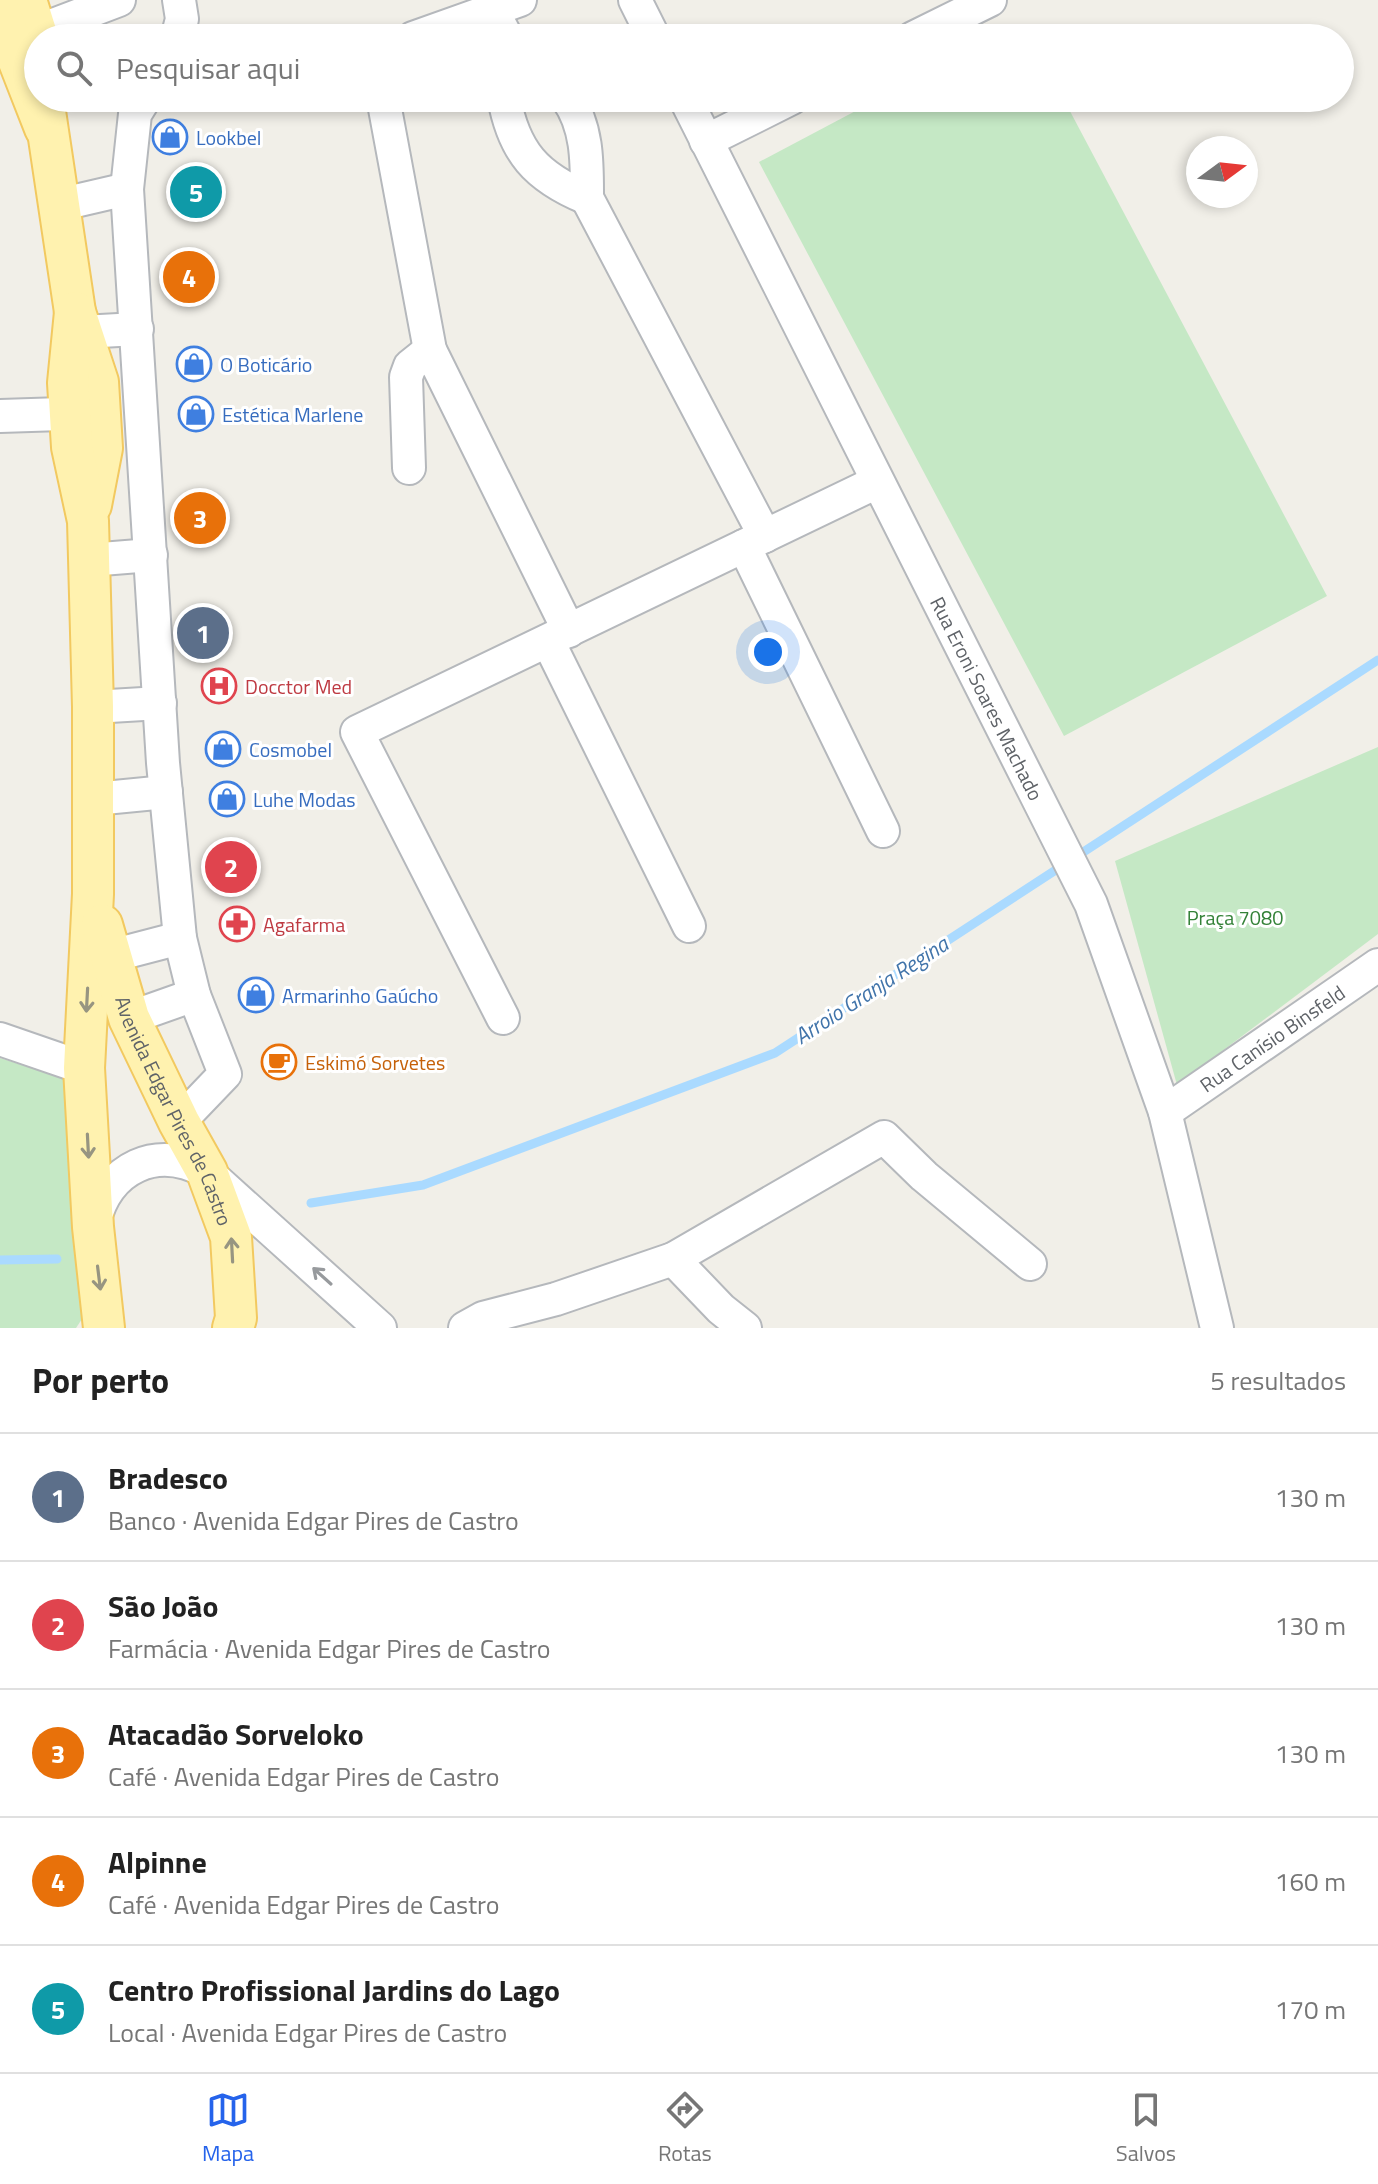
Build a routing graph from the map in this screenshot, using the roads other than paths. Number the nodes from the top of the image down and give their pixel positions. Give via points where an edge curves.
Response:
1 (119, 0) edge
2 (179, 0) edge
3 (635, 0) edge
4 (990, 0) edge
5 (506, 16) edge
6 (33, 24) edge
7 (181, 24) edge
8 (472, 24) edge
9 (647, 24) edge
10 (941, 24) edge
11 (136, 112) edge
12 (386, 112) edge
13 (506, 112) edge
14 (575, 112) edge
15 (692, 112) edge
16 (764, 112) edge
17 (45, 115) edge
18 (706, 141) junction
19 (127, 189) junction
20 (587, 198) junction
21 (58, 205) junction
22 (79, 322) junction
23 (137, 329) junction
24 (430, 350) junction
25 (0, 416) edge
26 (90, 421) junction
27 (143, 433) junction
28 (409, 468) dead end
29 (877, 482) junction
30 (89, 540) junction
31 (754, 541) junction
32 (151, 555) junction
33 (559, 636) junction
34 (160, 703) junction
35 (93, 707) junction
36 (166, 792) junction
37 (94, 799) junction
38 (883, 831) dead end
39 (93, 894) junction
40 (689, 926) dead end
41 (180, 938) junction
42 (111, 956) junction
43 (1378, 965) edge
44 (194, 995) junction
45 (129, 1018) junction
46 (503, 1018) dead end
47 (0, 1039) edge
48 (84, 1068) junction
49 (1165, 1112) junction
50 (179, 1122) junction
51 (207, 1172) junction
52 (93, 1227) junction
53 (673, 1259) junction
54 (1030, 1264) dead end
55 (556, 1299) junction
56 (104, 1328) edge
57 (233, 1328) edge
58 (380, 1328) edge
59 (465, 1328) edge
60 (529, 1328) edge
61 (745, 1328) edge
62 (1217, 1328) edge

1 - 6 street
2 - 7 street
3 - 9 street
4 - 10 street
5 - 8 street
11 - 19 street
12 - 24 street
13 - 20 street via 509,127 531,164 558,186
14 - 20 street via 587,151
15 - 18 street, Rua Eroni Soares Machado
16 - 18 street
17 - 21 main road, Avenida Edgar Pires de Castro
18 - 29 street, Rua Eroni Soares Machado
19 - 21 street
19 - 23 street
20 - 31 street
21 - 22 main road, Avenida Edgar Pires de Castro
22 - 23 street
22 - 26 main road, Avenida Edgar Pires de Castro via 68,383
23 - 27 street
24 - 28 street via 410,366 406,377
24 - 33 street
25 - 26 street
26 - 27 street
26 - 30 main road, Avenida Edgar Pires de Castro via 72,447
27 - 32 street
29 - 31 street
29 - 49 street, Rua Eroni Soares Machado via 1091,904
30 - 32 street
30 - 35 main road, Avenida Edgar Pires de Castro
31 - 33 street
31 - 38 street
32 - 34 street
33 - 40 street
33 - 46 street via 357,732
34 - 35 street
34 - 36 street
35 - 37 main road, Avenida Edgar Pires de Castro
36 - 37 street
36 - 41 street
37 - 39 main road, Avenida Edgar Pires de Castro
39 - 42 main road, Avenida Edgar Pires de Castro
39 -> 48 main road, Avenida Edgar Pires de Castro
41 - 42 street
41 - 44 street
42 - 45 main road, Avenida Edgar Pires de Castro
43 - 49 street, Rua Canísio Binsfeld
44 - 45 street
44 - 50 street via 225,1074
45 - 50 main road, Avenida Edgar Pires de Castro
47 - 48 street
48 -> 52 main road, Avenida Edgar Pires de Castro
49 - 62 street, Rua Eroni Soares Machado
50 - 51 main road, Avenida Edgar Pires de Castro
51 - 52 street via 170,1159 126,1171 110,1185
57 -> 51 main road, Avenida Edgar Pires de Castro via 231,1237
58 -> 51 street
52 -> 56 main road, Avenida Edgar Pires de Castro
53 - 54 street via 884,1137
53 - 55 street
53 - 61 street
55 - 59 street via 483,1318
55 - 60 street

